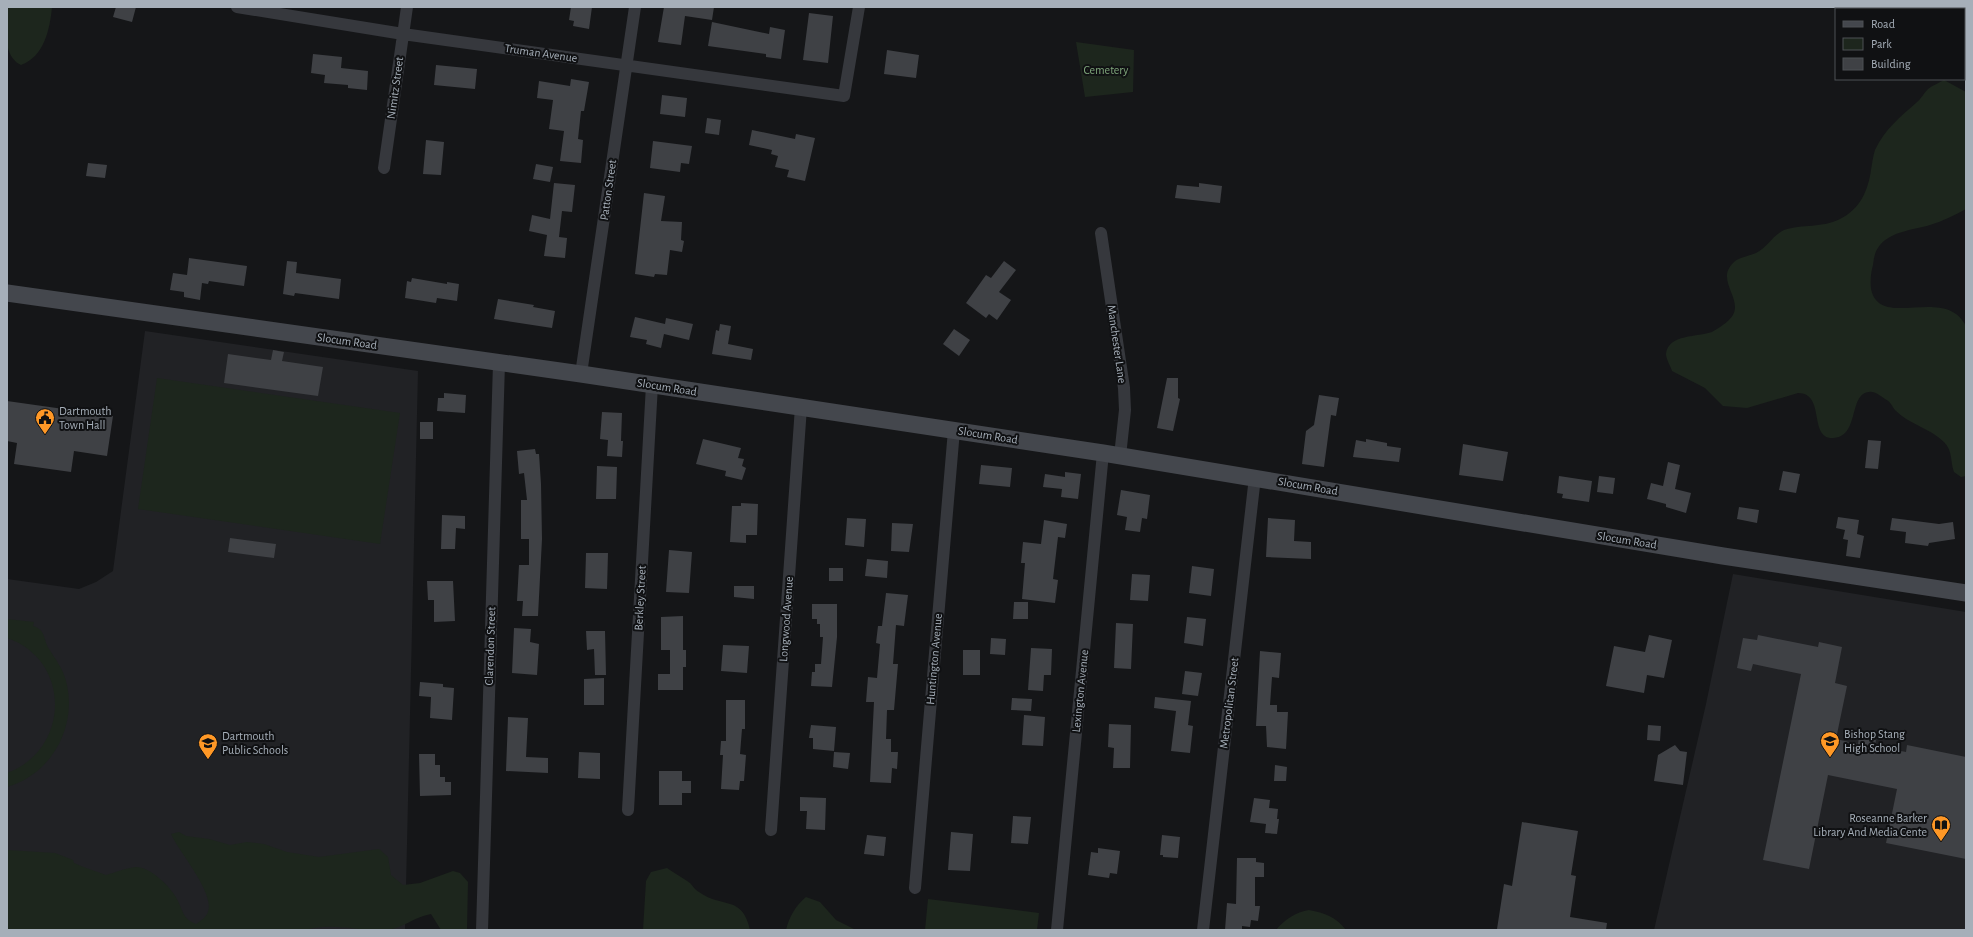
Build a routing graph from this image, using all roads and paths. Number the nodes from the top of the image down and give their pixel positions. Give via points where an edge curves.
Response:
1 (237, 7) edge
2 (407, 7) edge
3 (635, 7) edge
4 (859, 7) edge
5 (403, 34) junction
6 (626, 65) junction
7 (384, 168) dead end
8 (1101, 233) dead end
9 (7, 293) edge
10 (499, 363) junction
11 (581, 374) junction
12 (652, 385) junction
13 (801, 407) junction
14 (954, 430) junction
15 (1103, 453) junction
16 (1120, 456) junction
17 (1255, 477) junction
18 (1966, 593) edge
19 (628, 810) dead end
20 (771, 830) dead end
21 (915, 888) dead end
22 (482, 930) edge
23 (1057, 930) edge
24 (1203, 930) edge

1 - 5 street, Truman Avenue
2 - 5 street, Nimitz Street
3 - 6 street, Patton Street
4 - 6 street, Truman Avenue via 844,96
5 - 6 street, Truman Avenue
5 - 7 street, Nimitz Street
6 - 11 street, Patton Street
8 - 16 street, Manchester Lane via 1124,388 1125,410
9 - 10 main road, Slocum Road
10 - 11 main road, Slocum Road
10 - 22 street, Clarendon Street
11 - 12 main road, Slocum Road
12 - 13 main road, Slocum Road
12 - 19 street, Berkley Street
13 - 14 main road, Slocum Road
13 - 20 street, Longwood Avenue
14 - 15 main road, Slocum Road
14 - 21 street, Huntington Avenue
15 - 16 main road, Slocum Road
15 - 23 street, Lexington Avenue
16 - 17 main road, Slocum Road
17 - 18 main road, Slocum Road via 1715,555
17 - 24 street, Metropolitan Street

